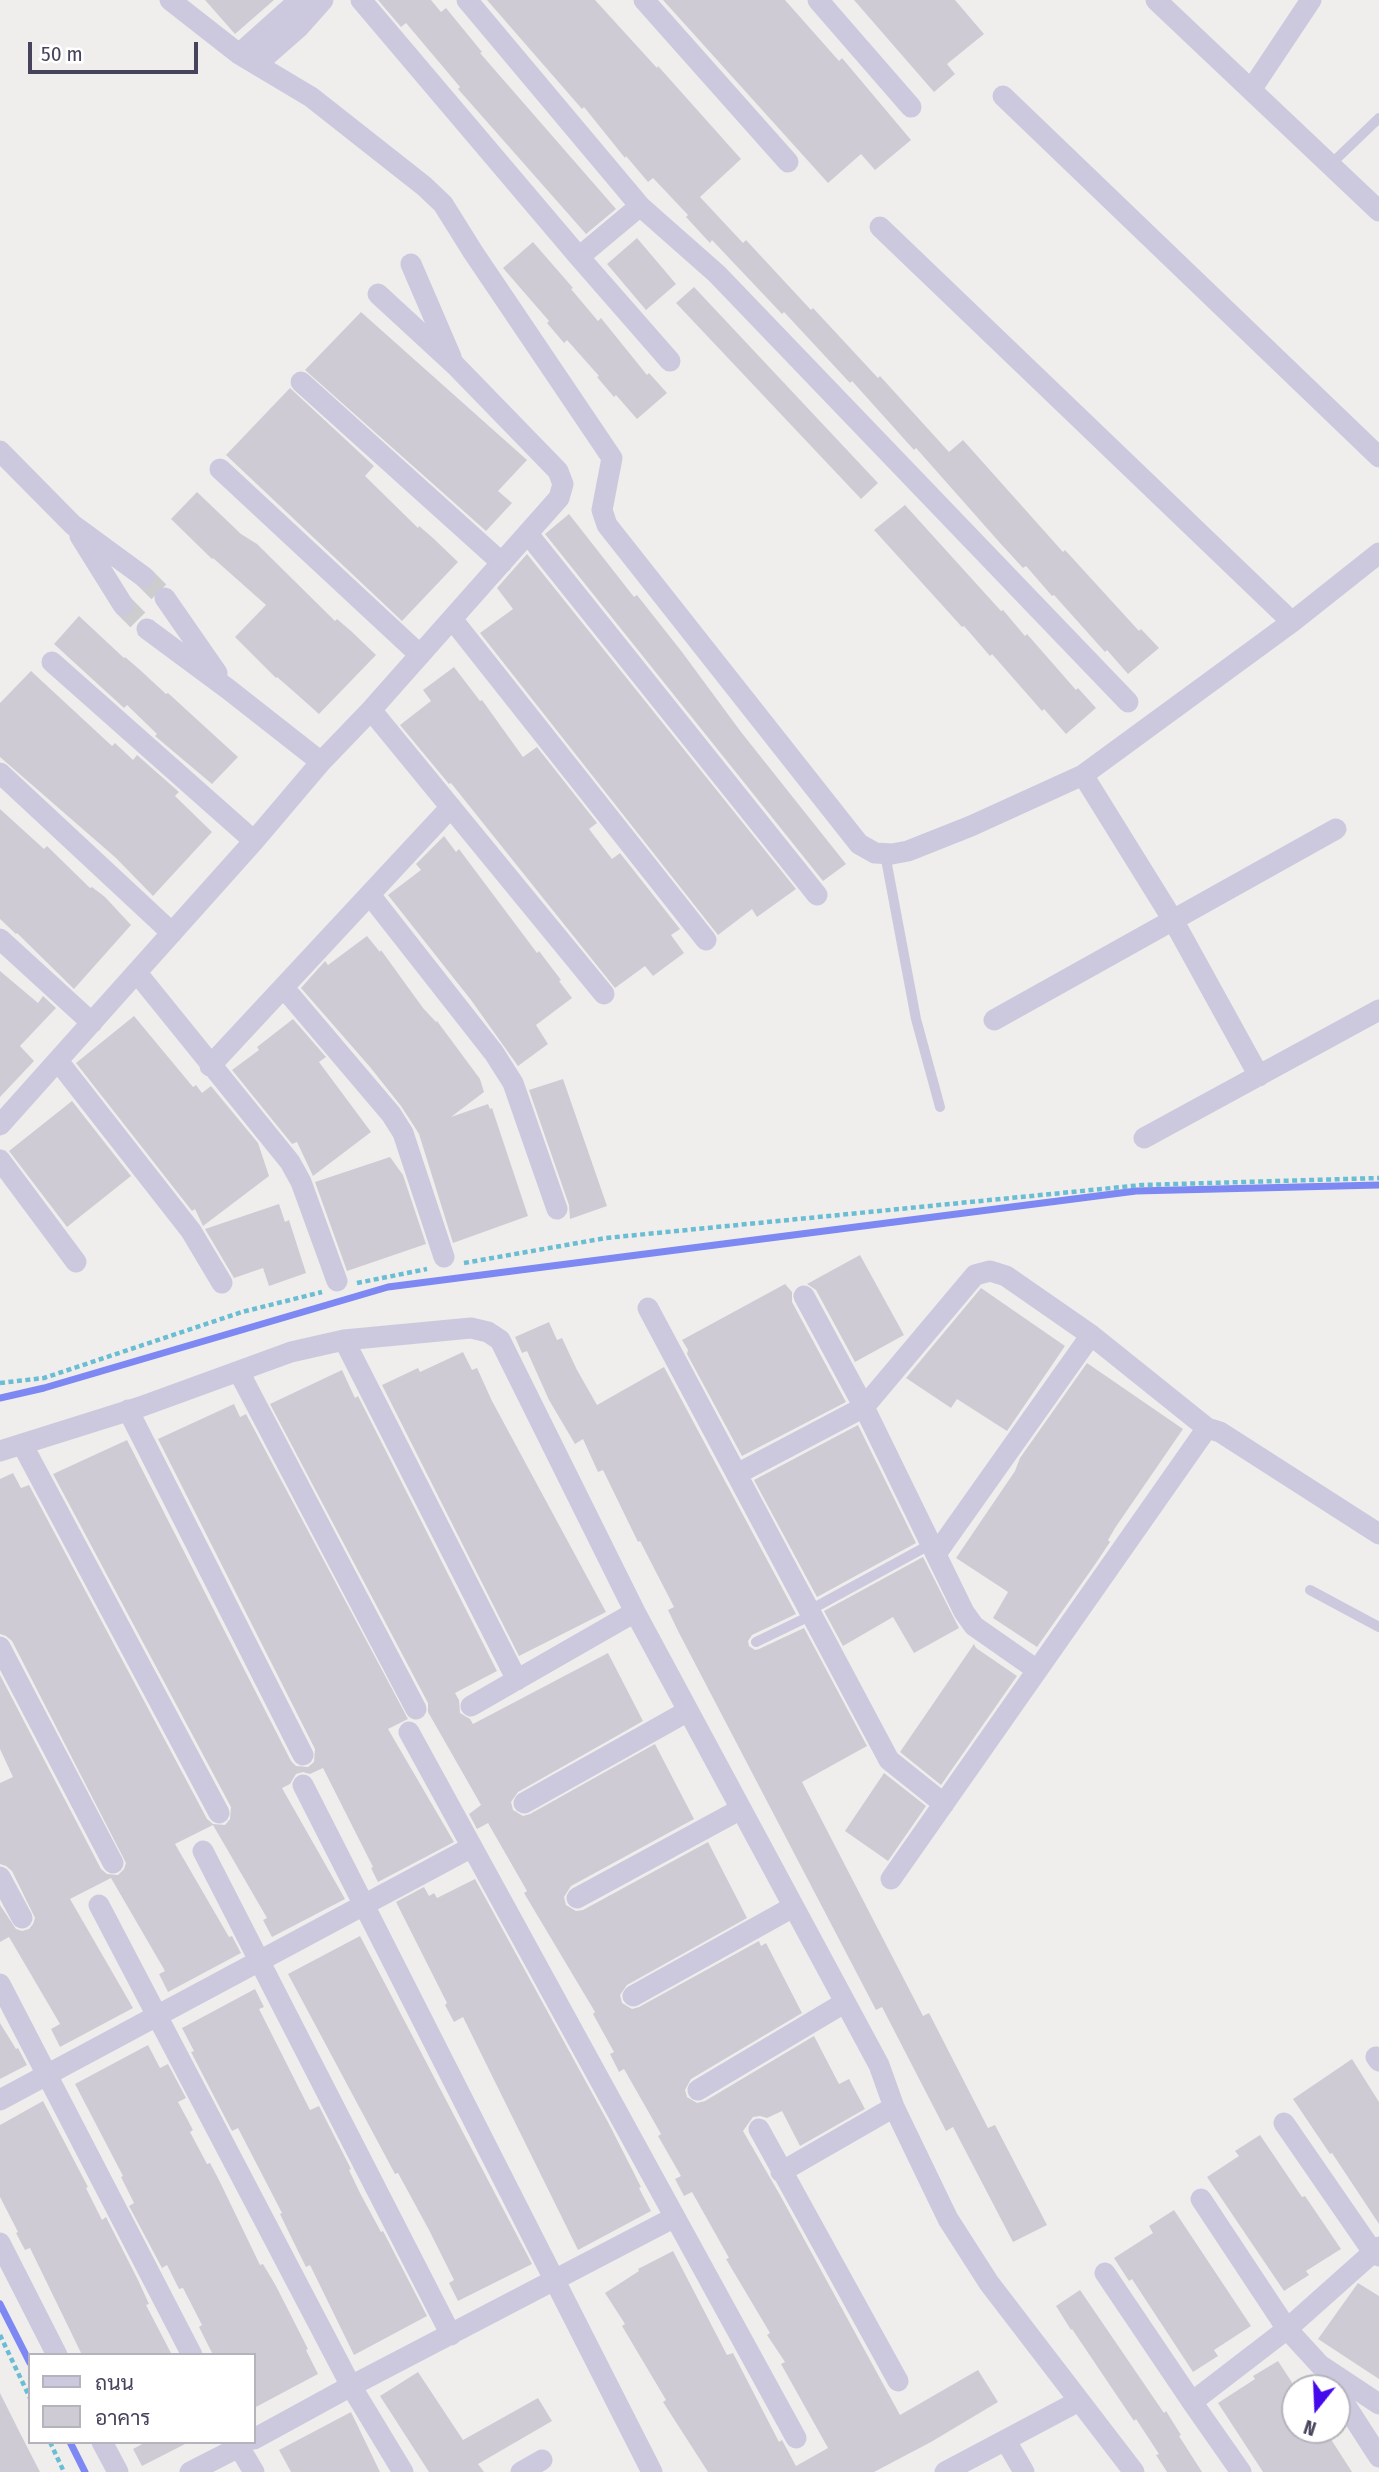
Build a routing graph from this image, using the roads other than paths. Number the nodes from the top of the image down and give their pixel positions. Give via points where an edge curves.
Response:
1 (170, 0) edge
2 (361, 0) edge
3 (467, 0) edge
4 (644, 0) edge
5 (818, 0) edge
6 (1156, 0) edge
7 (1311, 0) edge
8 (307, 4) edge
9 (249, 59) junction
10 (1251, 90) junction
11 (1003, 96) dead end
12 (911, 107) dead end
13 (1379, 118) edge
14 (788, 162) dead end
15 (1330, 165) junction
16 (640, 206) junction
17 (1379, 211) edge
18 (880, 227) dead end
19 (579, 257) junction
20 (411, 264) dead end
21 (378, 294) dead end
22 (670, 361) dead end
23 (455, 365) junction
24 (301, 382) dead end
25 (0, 451) edge
26 (1379, 457) edge
27 (220, 469) dead end
28 (73, 525) junction
29 (528, 534) junction
30 (1379, 553) edge
31 (502, 563) junction
32 (144, 577) tunnel mouth
33 (165, 598) tunnel mouth
34 (123, 605) tunnel mouth
35 (452, 619) junction
36 (1292, 622) junction
37 (147, 629) tunnel mouth
38 (420, 655) junction
39 (52, 662) dead end
40 (229, 689) junction
41 (1128, 702) dead end
42 (372, 710) junction
43 (321, 762) junction
44 (0, 773) edge
45 (1083, 775) junction
46 (451, 807) junction
47 (1336, 829) dead end
48 (254, 841) junction
49 (886, 854) junction
50 (370, 895) junction
51 (817, 895) dead end
52 (1173, 920) junction
53 (172, 933) junction
54 (0, 939) edge
55 (706, 940) dead end
56 (137, 973) junction
57 (284, 988) junction
58 (604, 994) dead end
59 (1379, 1010) edge
60 (994, 1020) dead end
61 (92, 1023) junction
62 (58, 1061) junction
63 (211, 1066) junction
64 (1259, 1076) junction
65 (8, 1101) edge
66 (940, 1107) dead end
67 (0, 1125) edge
68 (1144, 1138) dead end
69 (0, 1160) edge
70 (557, 1209) dead end
71 (76, 1262) dead end
72 (444, 1263) road end
73 (222, 1283) dead end
74 (336, 1286) road end
75 (804, 1296) dead end
76 (648, 1308) dead end
77 (1091, 1335) junction
78 (344, 1340) junction
79 (239, 1372) junction
80 (864, 1407) junction
81 (128, 1410) junction
82 (1207, 1428) junction
83 (22, 1444) junction
84 (0, 1451) edge
85 (737, 1474) junction
86 (1379, 1534) edge
87 (933, 1549) junction
88 (1310, 1590) dead end
89 (635, 1612) junction
90 (811, 1612) junction
91 (1379, 1628) edge
92 (756, 1642) dead end
93 (0, 1647) edge
94 (1037, 1670) junction
95 (517, 1680) junction
96 (471, 1706) dead end
97 (416, 1709) dead end
98 (688, 1711) junction
99 (409, 1732) dead end
100 (303, 1755) dead end
101 (303, 1785) dead end
102 (524, 1802) dead end
103 (944, 1804) junction
104 (741, 1809) junction
105 (219, 1813) dead end
106 (472, 1847) junction
107 (203, 1851) dead end
108 (113, 1863) dead end
109 (0, 1877) edge
110 (891, 1879) dead end
111 (577, 1898) dead end
112 (99, 1905) dead end
113 (364, 1905) junction
114 (793, 1907) junction
115 (22, 1918) dead end
116 (260, 1961) junction
117 (0, 1983) edge
118 (633, 1996) dead end
119 (844, 2003) junction
120 (155, 2017) junction
121 (47, 2075) junction
122 (698, 2090) dead end
123 (0, 2100) edge
124 (894, 2106) junction
125 (1284, 2123) dead end
126 (759, 2129) dead end
127 (780, 2172) junction
128 (1201, 2199) dead end
129 (675, 2217) junction
130 (0, 2243) edge
131 (1377, 2251) edge
132 (1105, 2273) dead end
133 (555, 2280) junction
134 (1287, 2329) junction
135 (451, 2335) junction
136 (56, 2353) edge
137 (191, 2353) edge
138 (1320, 2365) junction
139 (1326, 2374) edge
140 (898, 2381) dead end
141 (351, 2386) junction
142 (1079, 2401) junction
143 (1192, 2402) junction
144 (1379, 2404) edge
145 (1351, 2413) edge
146 (256, 2437) edge
147 (796, 2438) dead end
148 (1006, 2441) junction
149 (103, 2444) edge
150 (243, 2444) edge
151 (245, 2444) edge
152 (1379, 2457) edge
153 (542, 2460) dead end
154 (118, 2472) edge
155 (190, 2472) edge
156 (254, 2472) edge
157 (403, 2472) edge
158 (521, 2472) edge
159 (652, 2472) edge
160 (945, 2472) edge
161 (1024, 2472) edge
162 (1133, 2472) edge
163 (1241, 2472) edge

1 - 9 street
2 - 19 street
3 - 16 street
4 - 14 street
5 - 12 street
6 - 10 street
7 - 10 street
8 - 9 street
9 - 49 street via 311,97 443,204 612,458 602,510 613,535 859,844
10 - 15 street
11 - 26 street
13 - 15 lane
15 - 17 street
16 - 19 street
16 - 41 street via 717,274
18 - 36 street
19 - 22 street
20 - 23 street
21 - 23 street
23 - 29 street via 558,471 563,484 559,498
24 - 31 street
25 - 28 street
27 - 38 street
28 - 32 street
28 - 34 street
29 - 31 street
29 - 51 street
30 - 36 street
31 - 35 street
33 - 40 street
35 - 38 street
35 - 55 street
36 - 45 street
37 - 40 street
38 - 42 street
39 - 48 street
40 - 43 street
42 - 43 street
42 - 46 street
43 - 48 street
44 - 53 street
45 - 49 street via 934,841
45 - 52 street
46 - 50 street
46 - 58 street
47 - 52 street
48 - 53 street
49 - 66 lane via 916,1019
50 - 57 street
50 - 70 street via 513,1083
52 - 60 street
52 - 64 street
53 - 56 street
54 - 61 street
56 - 61 street
56 - 63 street
57 - 63 street
57 - 72 street via 403,1133
59 - 64 street
61 - 62 street
62 - 65 street
62 - 73 street via 191,1231
63 - 74 street via 290,1162
64 - 68 street
65 - 67 street
69 - 71 street
75 - 80 street
76 - 85 street
77 - 80 street via 1006,1276 975,1275
77 - 82 street
77 - 87 street
78 - 79 street via 291,1352
78 - 89 street via 471,1328 500,1340
78 - 95 street
79 - 81 street
79 - 97 street
80 - 85 street
80 - 87 street
81 - 83 street
81 - 100 street
82 - 86 street
82 - 94 street
83 - 84 street
83 - 105 street
85 - 90 street
87 - 90 lane
87 - 94 street via 974,1626
88 - 91 lane
89 - 95 street
89 - 98 street
90 - 92 lane
90 - 103 street via 889,1760
93 - 108 street
94 - 103 street
95 - 96 street
98 - 102 street
98 - 104 street
99 - 106 street
101 - 113 street
103 - 110 street
104 - 111 street
104 - 114 street
106 - 113 street
106 - 129 street
107 - 116 street
109 - 115 street
112 - 120 street
113 - 116 street
113 - 133 street
114 - 118 street
114 - 119 street
116 - 120 street
116 - 135 street
117 - 121 street
119 - 122 street
119 - 124 street via 879,2065
120 - 121 street
120 - 141 street
121 - 123 street
121 - 137 street
124 - 127 street
124 - 142 street via 948,2219 989,2283
125 - 131 street
126 - 127 street
127 - 140 street
128 - 134 street
129 - 133 street
129 - 147 street
130 - 136 street
131 - 134 street
132 - 143 street
133 - 135 street
133 - 159 street
134 - 138 street
134 - 143 street
135 - 141 street
138 - 139 street
138 - 144 street
141 - 146 street
141 - 157 street
142 - 148 street
142 - 162 street
143 - 163 street
145 - 152 street
148 - 160 street
148 - 161 street
149 - 154 street
150 - 155 street
151 - 156 street
153 - 158 street

